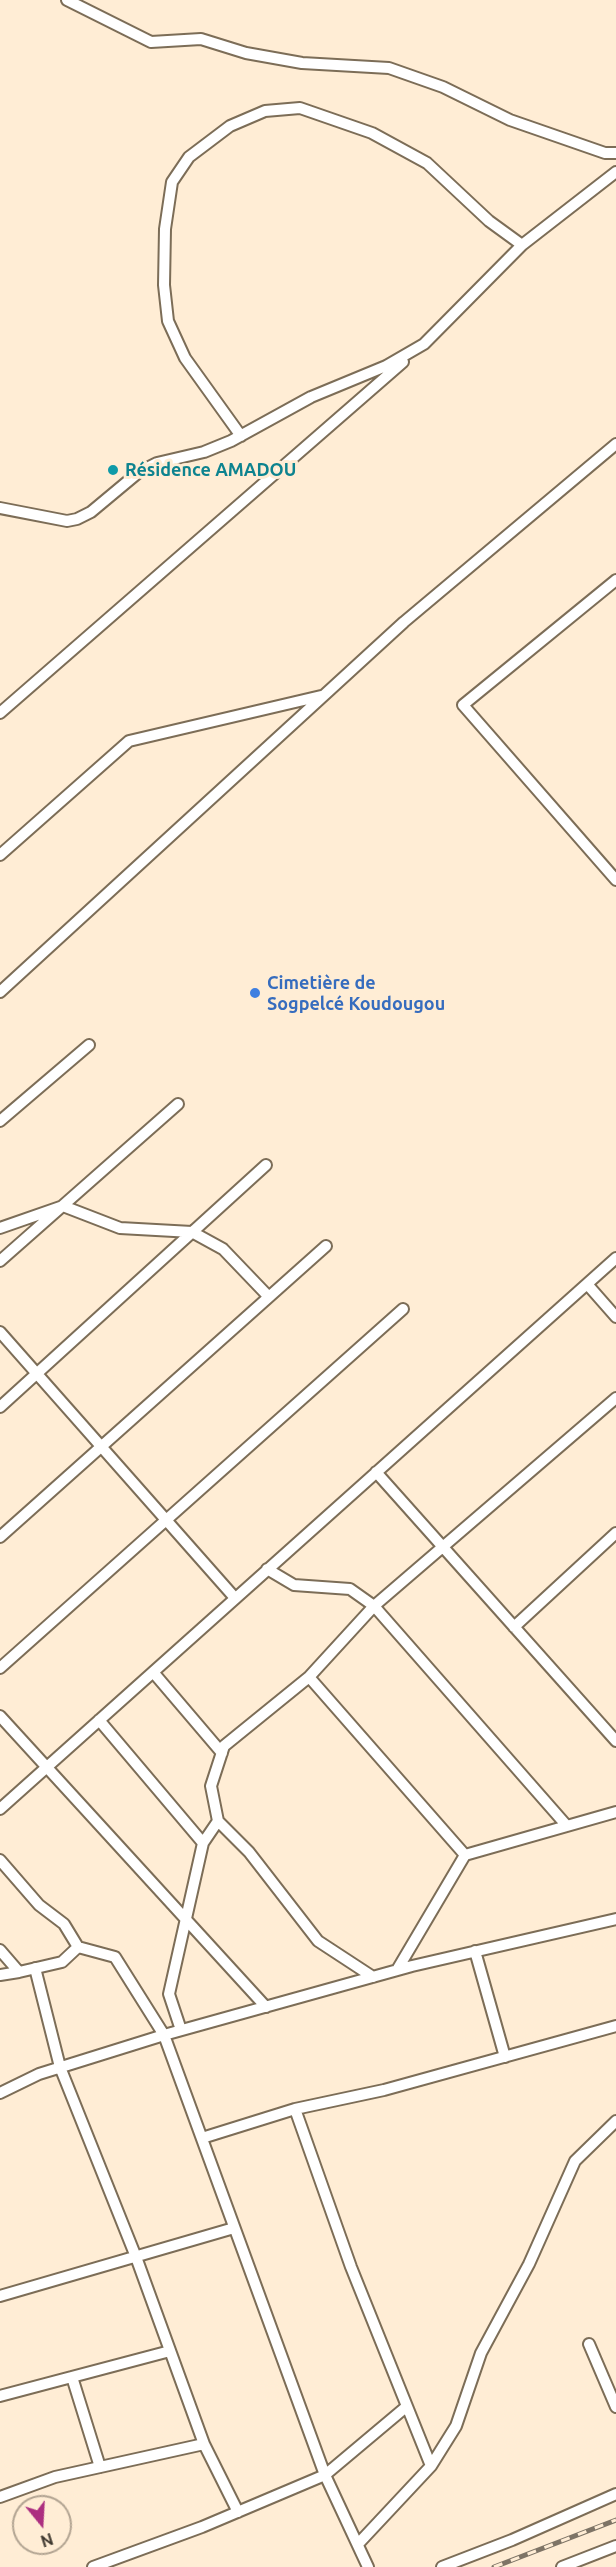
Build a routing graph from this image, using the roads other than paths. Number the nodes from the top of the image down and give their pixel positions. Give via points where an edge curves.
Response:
1 (67, 0) edge
2 (616, 153) edge
3 (616, 172) edge
4 (522, 245) junction
5 (424, 344) junction
6 (241, 436) junction
7 (616, 444) edge
8 (0, 508) edge
9 (616, 580) edge
10 (325, 695) junction
11 (0, 713) edge
12 (0, 855) edge
13 (616, 880) edge
14 (0, 992) edge
15 (88, 1045) dead end
16 (178, 1104) dead end
17 (0, 1121) edge
18 (266, 1165) dead end
19 (63, 1206) junction
20 (0, 1228) edge
21 (192, 1232) junction
22 (326, 1246) dead end
23 (616, 1258) edge
24 (0, 1261) edge
25 (587, 1284) junction
26 (269, 1297) junction
27 (403, 1309) dead end
28 (616, 1317) edge
29 (0, 1332) edge
30 (37, 1373) junction
31 (616, 1398) edge
32 (0, 1407) edge
33 (102, 1446) junction
34 (376, 1473) junction
35 (166, 1520) junction
36 (616, 1533) edge
37 (0, 1537) edge
38 (443, 1548) junction
39 (267, 1569) junction
40 (235, 1598) junction
41 (374, 1606) junction
42 (514, 1627) junction
43 (0, 1668) edge
44 (153, 1672) junction
45 (309, 1677) junction
46 (0, 1716) edge
47 (99, 1720) junction
48 (616, 1741) edge
49 (222, 1753) junction
50 (47, 1767) junction
51 (0, 1809) edge
52 (616, 1812) edge
53 (218, 1821) junction
54 (567, 1826) junction
55 (202, 1843) junction
56 (465, 1855) junction
57 (0, 1860) edge
58 (616, 1911) edge
59 (616, 1918) edge
60 (186, 1919) junction
61 (597, 1923) junction
62 (78, 1947) junction
63 (0, 1950) edge
64 (475, 1951) junction
65 (35, 1968) junction
66 (397, 1970) junction
67 (19, 1972) junction
68 (0, 1975) edge
69 (373, 1977) junction
70 (266, 2007) junction
71 (616, 2026) edge
72 (181, 2030) junction
73 (164, 2035) junction
74 (505, 2057) junction
75 (60, 2067) junction
76 (0, 2093) edge
77 (295, 2109) junction
78 (616, 2121) edge
79 (202, 2138) junction
80 (234, 2228) junction
81 (136, 2256) junction
82 (0, 2296) edge
83 (589, 2344) dead end
84 (170, 2351) junction
85 (72, 2377) junction
86 (0, 2396) edge
87 (406, 2407) junction
88 (616, 2407) edge
89 (204, 2444) junction
90 (431, 2466) junction
91 (100, 2467) junction
92 (325, 2475) junction
93 (616, 2494) edge
94 (0, 2497) edge
95 (238, 2512) junction
96 (358, 2544) junction
97 (616, 2546) edge
98 (93, 2567) edge
99 (368, 2567) edge
100 (442, 2567) edge
101 (562, 2567) edge

1 - 2 street via 151,42 201,39 302,63 389,69 443,87 510,120 605,153
3 - 4 street
4 - 5 street
4 - 6 street via 489,221 427,163 372,133 300,108 265,111 230,126 189,157 172,182 165,229 164,285 168,321 185,358
5 - 6 street
5 - 11 street
6 - 8 street via 139,472 77,519 67,521
7 - 10 street via 404,622
9 - 13 street via 463,705
10 - 12 street via 129,741
10 - 14 street
15 - 17 street
16 - 19 street
18 - 21 street
19 - 20 street
19 - 21 street via 120,1228
19 - 24 street
21 - 26 street via 223,1249
21 - 30 street
22 - 26 street
23 - 25 street
25 - 28 street
25 - 34 street
26 - 33 street
27 - 35 street
29 - 30 street
30 - 32 street
30 - 33 street
31 - 38 street
33 - 35 street
33 - 37 street
34 - 38 street
34 - 39 street
35 - 40 street
35 - 43 street
36 - 42 street
38 - 41 street
38 - 42 street
39 - 40 street
39 - 41 street via 294,1585 350,1589
40 - 44 street
41 - 45 street
41 - 54 street
42 - 48 street
44 - 47 street
44 - 49 street
45 - 49 street via 224,1746
45 - 56 street
46 - 50 street
47 - 50 street
47 - 55 street
49 - 53 street via 212,1786
50 - 51 street
50 - 60 street
52 - 54 street
53 - 55 street
53 - 69 street via 249,1852 318,1941
54 - 56 street
55 - 60 street
56 - 66 street
57 - 62 street via 39,1905 64,1924
58 - 61 street
59 - 61 street
60 - 70 street
60 - 72 street via 169,1994
61 - 64 street
62 - 65 street via 62,1962
62 - 73 street via 115,1958
63 - 67 street
64 - 66 street
64 - 74 street
65 - 67 street
65 - 75 street
66 - 69 street
67 - 68 street
69 - 70 street
70 - 72 street
71 - 74 street
72 - 73 street
73 - 75 street
73 - 79 street
74 - 77 street
75 - 76 street
75 - 81 street
77 - 79 street
77 - 87 street
78 - 90 street via 575,2161 529,2264 481,2353 456,2426
79 - 80 street
80 - 81 street
80 - 92 street
81 - 82 street
81 - 84 street
83 - 88 street
84 - 85 street
84 - 89 street
85 - 86 street
85 - 91 street
87 - 90 street
87 - 92 street
89 - 91 street
89 - 95 street
90 - 96 street
91 - 94 street via 55,2477
92 - 95 street
92 - 96 street
93 - 100 street
95 - 98 street
96 - 99 street
97 - 101 street

